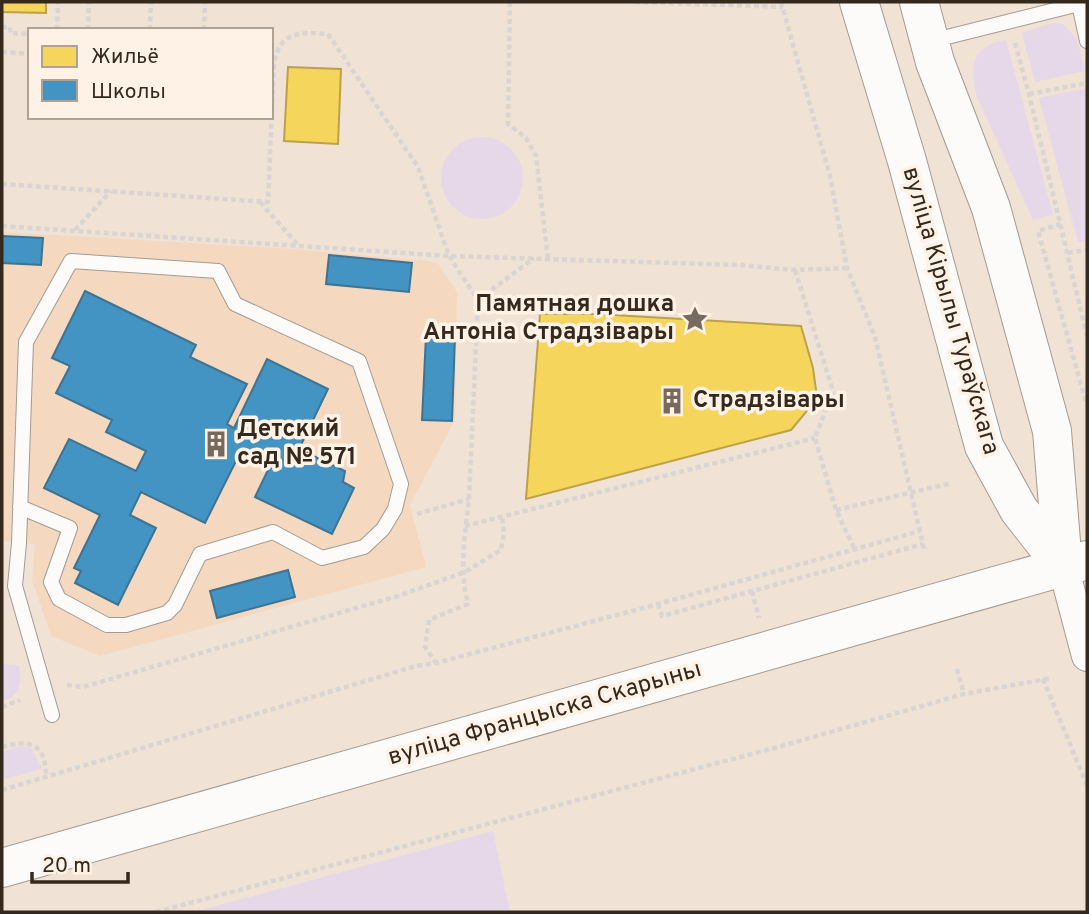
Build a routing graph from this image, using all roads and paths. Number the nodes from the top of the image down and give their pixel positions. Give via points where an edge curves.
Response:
1 (58, 2) edge
2 (89, 2) edge
3 (151, 2) edge
4 (205, 2) edge
5 (510, 2) edge
6 (635, 2) edge
7 (859, 2) edge
8 (919, 2) edge
9 (1082, 3) edge
10 (706, 4) edge
11 (782, 4) edge
12 (1009, 23) junction
13 (2, 27) edge
14 (57, 28) edge
15 (88, 28) edge
16 (150, 28) edge
17 (204, 28) edge
18 (28, 33) edge
19 (1087, 41) edge
20 (930, 42) junction
21 (2, 52) edge
22 (28, 54) edge
23 (1087, 83) edge
24 (273, 86) edge
25 (1029, 94) junction
26 (272, 119) edge
27 (2, 184) edge
28 (111, 191) junction
29 (260, 201) junction
30 (1061, 224) junction
31 (2, 226) edge
32 (75, 231) junction
33 (299, 246) junction
34 (1087, 250) edge
35 (1068, 253) junction
36 (449, 256) junction
37 (534, 258) junction
38 (548, 258) junction
39 (847, 268) junction
40 (795, 270) junction
41 (478, 300) junction
42 (1087, 336) edge
43 (1087, 406) edge
44 (815, 438) junction
45 (952, 483) dead end
46 (911, 492) junction
47 (469, 499) junction
48 (20, 507) junction
49 (836, 510) junction
50 (502, 516) junction
51 (386, 523) junction
52 (465, 526) junction
53 (920, 531) junction
54 (855, 550) junction
55 (1075, 563) edge
56 (465, 572) junction
57 (658, 604) junction
58 (1087, 656) edge
59 (436, 663) junction
60 (957, 669) dead end
61 (1052, 678) dead end
62 (1042, 679) junction
63 (62, 684) dead end
64 (964, 694) junction
65 (20, 700) dead end
66 (2, 707) edge
67 (52, 715) dead end
68 (2, 747) edge
69 (46, 778) junction
70 (1087, 785) edge
71 (2, 790) edge
72 (2, 868) edge
73 (156, 912) edge

1 - 14 path
2 - 15 path
3 - 16 path
4 - 17 path
5 - 38 path via 508,124 527,138 536,156
6 - 10 path
7 - 55 main road, вуліца Кірылы Тураўскага via 984,446 1019,510
8 - 20 main road
9 - 12 lane
9 - 19 lane
10 - 11 path
11 - 39 path via 830,176
12 - 20 lane
12 - 25 path
13 - 18 path via 10,27 10,33
20 - 55 main road via 991,208 1052,431
21 - 22 path
23 - 25 path
24 - 36 path via 277,49 286,39 302,32 328,34 418,167
25 - 30 path
26 - 29 path via 268,202
27 - 28 path
28 - 29 path
28 - 32 path
29 - 33 path
30 - 35 path
30 - 43 path via 1038,231
31 - 32 path
32 - 33 path
33 - 36 path
34 - 35 path
35 - 42 path
36 - 37 path
36 - 41 path
37 - 38 path
37 - 41 path
38 - 40 path
39 - 40 path
39 - 46 path via 874,337
40 - 44 path via 833,391
41 - 47 path
44 - 49 path
44 - 50 path
45 - 46 path
46 - 49 path
46 - 53 path
47 - 51 path
47 - 52 path
48 - 51 lane via 71,528 51,582 59,599 107,625 126,625 167,613 176,605 200,554 274,532 322,558 364,547
48 - 51 lane via 26,342 71,261 218,271 235,304 359,361 401,484
48 - 67 lane via 15,586
49 - 54 path
50 - 52 path
50 - 56 path via 501,550
52 - 56 path
53 - 54 path
53 - 57 path via 924,546 662,616
54 - 57 path
55 - 58 street
55 - 72 main road, вуліца Францыска Скарыны
56 - 59 path via 468,604 429,620 425,647
56 - 63 path via 398,596 83,687
57 - 59 path
59 - 69 path
60 - 64 path
61 - 62 path
62 - 64 path
62 - 70 path
64 - 73 path
65 - 66 path
68 - 69 path via 31,743 46,763
69 - 71 path

